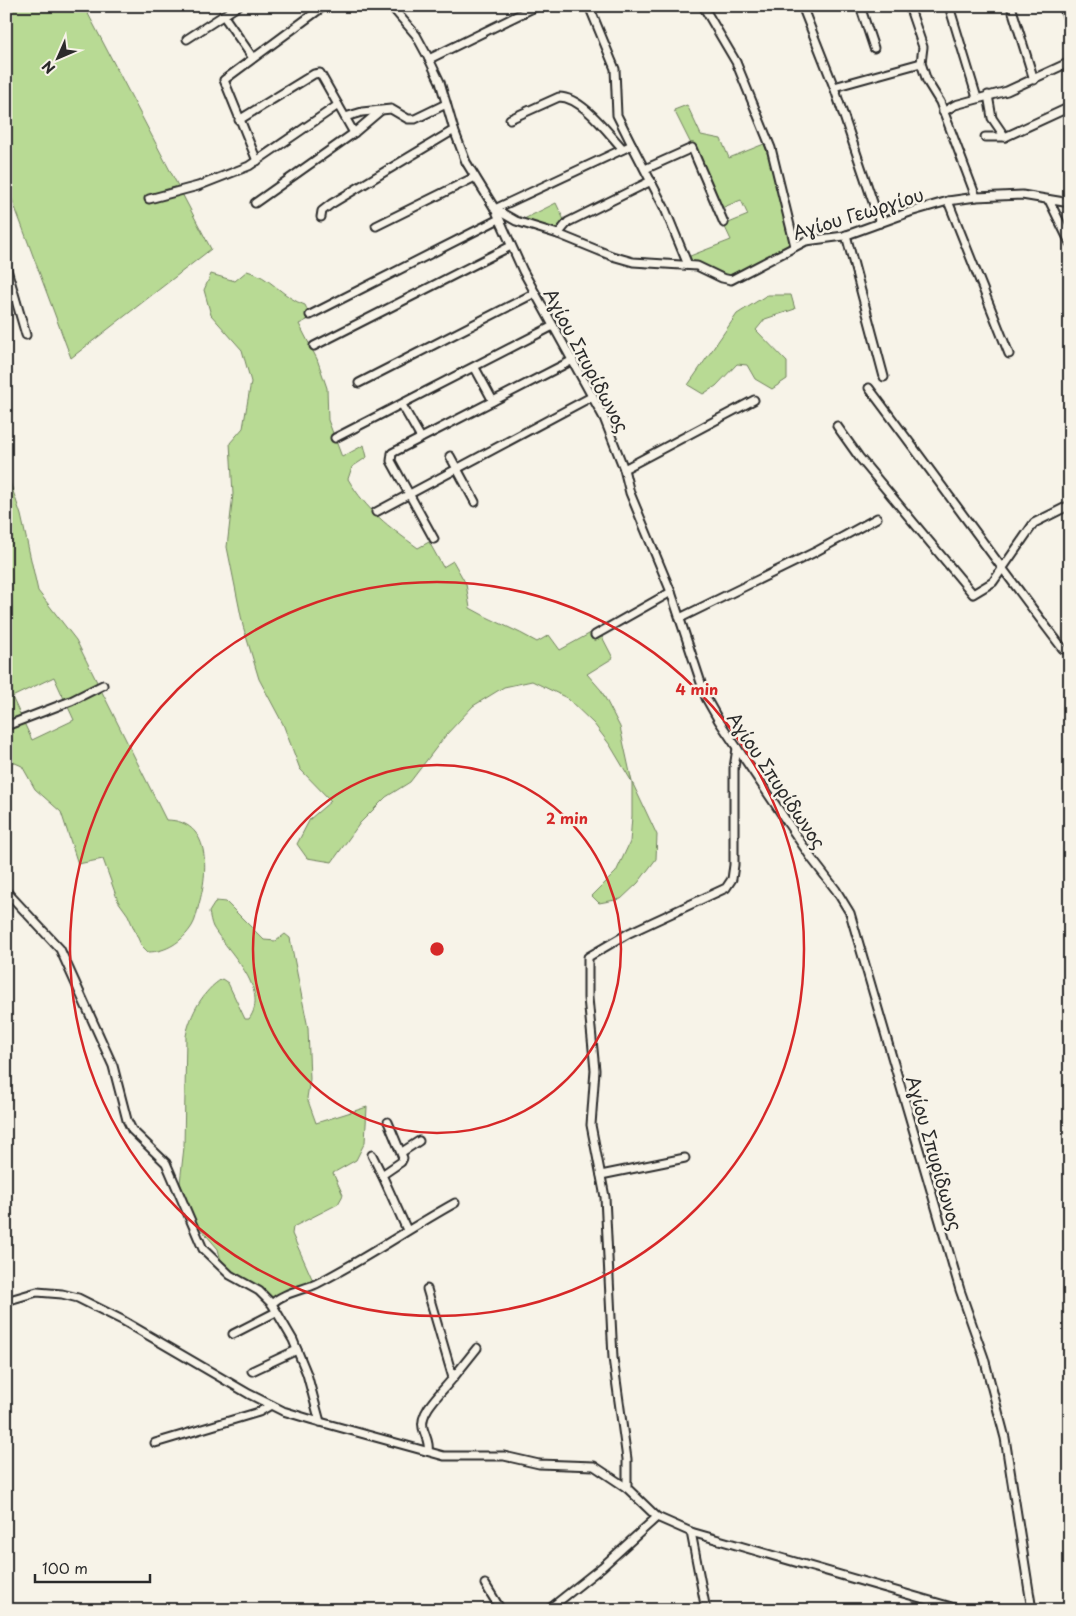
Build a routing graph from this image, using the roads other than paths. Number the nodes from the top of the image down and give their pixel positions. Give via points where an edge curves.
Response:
1 (238, 6) edge
2 (324, 6) edge
3 (391, 6) edge
4 (536, 6) edge
5 (589, 6) edge
6 (703, 6) edge
7 (802, 6) edge
8 (860, 6) edge
9 (909, 6) edge
10 (949, 6) edge
11 (1011, 6) edge
12 (1063, 6) edge
13 (223, 15) junction
14 (1070, 25) edge
15 (188, 39) dead end
16 (874, 48) dead end
17 (253, 58) junction
18 (429, 59) junction
19 (1070, 62) edge
20 (921, 63) junction
21 (1034, 80) junction
22 (834, 87) junction
23 (988, 95) junction
24 (977, 98) junction
25 (446, 104) junction
26 (338, 105) junction
27 (1070, 107) edge
28 (380, 111) junction
29 (943, 112) junction
30 (345, 118) junction
31 (510, 119) dead end
32 (240, 120) junction
33 (454, 130) junction
34 (354, 133) junction
35 (985, 137) dead end
36 (1005, 137) junction
37 (632, 145) junction
38 (623, 149) junction
39 (257, 161) junction
40 (644, 169) junction
41 (475, 177) junction
42 (651, 181) junction
43 (976, 197) junction
44 (149, 200) dead end
45 (1049, 200) junction
46 (948, 201) junction
47 (255, 203) dead end
48 (1070, 203) edge
49 (495, 209) junction
50 (321, 217) dead end
51 (499, 219) junction
52 (516, 221) junction
53 (724, 223) dead end
54 (880, 224) junction
55 (376, 226) dead end
56 (503, 227) junction
57 (558, 234) junction
58 (846, 235) junction
59 (1070, 243) edge
60 (511, 246) junction
61 (795, 246) junction
62 (688, 265) junction
63 (6, 266) edge
64 (535, 293) junction
65 (310, 315) dead end
66 (553, 326) junction
67 (26, 335) dead end
68 (314, 346) dead end
69 (1009, 354) dead end
70 (573, 360) junction
71 (475, 368) junction
72 (884, 378) dead end
73 (359, 382) dead end
74 (868, 388) dead end
75 (593, 396) junction
76 (754, 400) dead end
77 (493, 401) junction
78 (402, 405) junction
79 (838, 426) dead end
80 (335, 438) dead end
81 (421, 438) junction
82 (450, 456) dead end
83 (456, 468) junction
84 (624, 469) junction
85 (409, 494) junction
86 (475, 502) dead end
87 (1070, 506) edge
88 (376, 512) dead end
89 (877, 518) dead end
90 (434, 538) dead end
91 (1002, 571) junction
92 (671, 592) junction
93 (680, 618) junction
94 (595, 635) dead end
95 (1063, 649) dead end
96 (103, 685) dead end
97 (6, 726) edge
98 (737, 747) junction
99 (6, 891) edge
100 (388, 1122) dead end
101 (420, 1141) dead end
102 (402, 1152) junction
103 (372, 1154) dead end
104 (685, 1158) dead end
105 (601, 1174) junction
106 (382, 1175) junction
107 (455, 1203) dead end
108 (407, 1230) junction
109 (427, 1290) dead end
110 (6, 1301) edge
111 (272, 1304) junction
112 (276, 1312) junction
113 (233, 1334) dead end
114 (476, 1348) dead end
115 (297, 1350) junction
116 (252, 1371) dead end
117 (453, 1378) junction
118 (271, 1405) junction
119 (320, 1422) junction
120 (155, 1443) dead end
121 (428, 1451) junction
122 (627, 1488) junction
123 (657, 1517) junction
124 (691, 1532) junction
125 (485, 1584) dead end
126 (501, 1610) edge
127 (548, 1610) edge
128 (706, 1610) edge
129 (962, 1610) edge
130 (1032, 1610) edge

1 - 13 street
2 - 17 street
3 - 18 street, Αγίου Σπυρίδωνος via 416,35
4 - 18 street
5 - 37 street via 614,69 617,115
6 - 61 street via 736,62 771,148
7 - 22 street
8 - 16 street
9 - 20 street via 923,47
10 - 24 street
11 - 21 street
12 - 14 street
13 - 15 street
13 - 17 street
17 - 32 street via 224,80
18 - 25 street, Αγίου Σπυρίδωνος
19 - 21 street
20 - 22 street
20 - 29 street
21 - 23 street
22 - 54 street
23 - 24 street
23 - 36 street via 992,118
24 - 29 street
25 - 28 street via 415,119 408,119 391,109
25 - 33 street, Αγίου Σπυρίδωνος
26 - 30 street
26 - 32 street via 320,73
26 - 39 street
27 - 36 street
28 - 30 street via 362,112
28 - 34 street
29 - 43 street
30 - 34 street
31 - 38 street via 559,96 566,97 594,117
32 - 39 street
33 - 41 street, Αγίου Σπυρίδωνος
33 - 50 street via 331,204 322,211
34 - 47 street
35 - 36 street
37 - 38 street
37 - 40 street
38 - 49 street
39 - 44 street via 198,186
40 - 42 street
40 - 53 street via 692,148
41 - 49 street, Αγίου Σπυρίδωνος
41 - 55 street
42 - 57 street via 568,222
42 - 62 street via 675,229
43 - 45 street, Αγίου Γεωργίου via 1022,195
43 - 46 street, Αγίου Γεωργίου
45 - 48 street, Αγίου Γεωργίου
45 - 59 street
46 - 54 street, Αγίου Γεωργίου
46 - 69 street
49 - 51 street, Αγίου Σπυρίδωνος
49 - 52 street, Αγίου Γεωργίου
51 - 56 street, Αγίου Σπυρίδωνος
51 - 65 street
52 - 56 street
52 - 57 street, Αγίου Γεωργίου
54 - 58 street, Αγίου Γεωργίου
56 - 60 street, Αγίου Σπυρίδωνος
57 - 62 street, Αγίου Γεωργίου via 633,262
58 - 61 street, Αγίου Γεωργίου via 806,241
58 - 72 street
60 - 64 street, Αγίου Σπυρίδωνος
60 - 68 street
61 - 62 street, Αγίου Γεωργίου via 731,280
63 - 67 street
64 - 66 street, Αγίου Σπυρίδωνος
64 - 73 street
66 - 70 street, Αγίου Σπυρίδωνος
66 - 71 street
70 - 75 street, Αγίου Σπυρίδωνος
70 - 77 street
71 - 77 street
71 - 78 street
74 - 91 street
75 - 83 street
75 - 84 street, Αγίου Σπυρίδωνος
76 - 84 street
77 - 81 street
78 - 80 street
78 - 81 street
79 - 91 street via 859,457 968,591 973,594 981,591
81 - 85 street via 390,456
82 - 83 street
83 - 85 street
83 - 86 street
84 - 92 street, Αγίου Σπυρίδωνος via 630,493
85 - 88 street
85 - 90 street
87 - 91 street via 1034,523
89 - 93 street
91 - 95 street
92 - 93 street, Αγίου Σπυρίδωνος
92 - 94 street
93 - 98 street, Αγίου Σπυρίδωνος via 706,698
96 - 97 street
98 - 105 street via 734,865 732,879 726,888 629,932 588,957 588,998 595,1070 591,1126
98 - 130 street, Αγίου Σπυρίδωνος via 850,913 960,1290 984,1358 1005,1438
99 - 111 street via 60,949 113,1066 127,1120 132,1130 166,1163 203,1248 230,1275 259,1291
100 - 102 street
101 - 102 street
102 - 106 street via 401,1162
103 - 106 street
104 - 105 street
105 - 122 street via 613,1358 627,1459
106 - 108 street
107 - 108 street
108 - 111 street via 316,1284 276,1299
109 - 117 street
110 - 118 street via 37,1292 78,1298
111 - 112 street
112 - 113 street
112 - 115 street
114 - 117 street
115 - 116 street
115 - 119 street
117 - 121 street via 422,1420
118 - 119 street
118 - 120 street via 259,1412
119 - 121 street
121 - 122 street via 444,1456 504,1456 539,1464 594,1466
122 - 123 street
123 - 124 street
123 - 127 street
124 - 128 street
124 - 129 street
125 - 126 street

